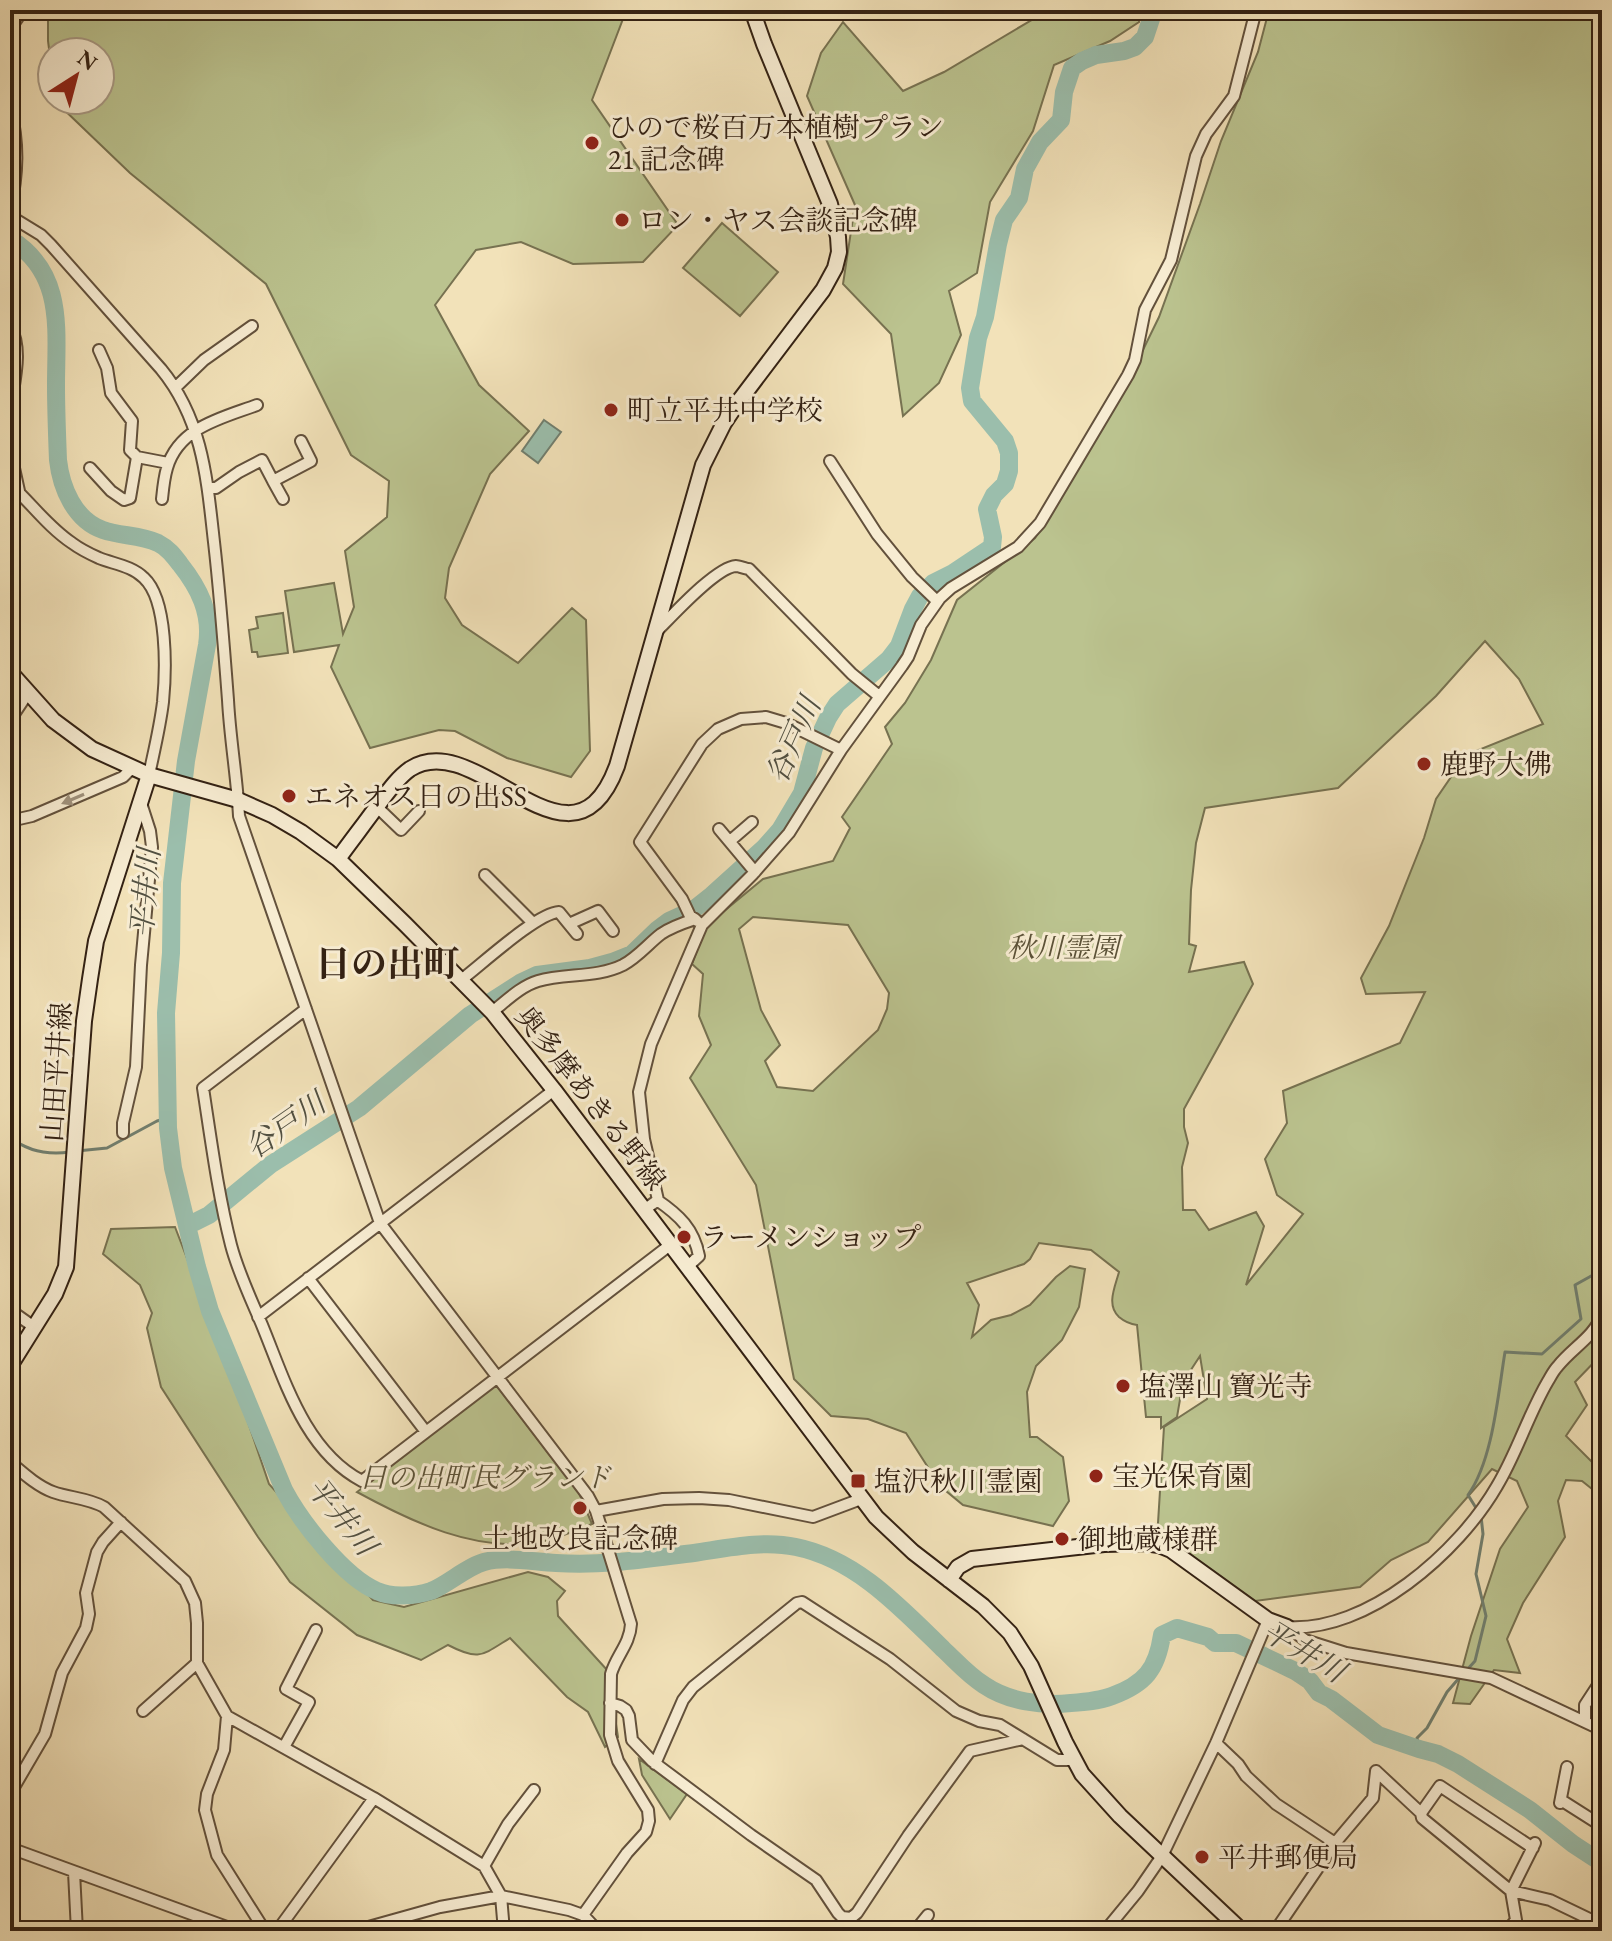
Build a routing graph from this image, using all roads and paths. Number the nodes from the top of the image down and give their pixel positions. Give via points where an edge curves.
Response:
1 (23, 10) edge
2 (752, 10) edge
3 (1256, 10) edge
4 (10, 29) edge
5 (10, 106) edge
6 (10, 214) edge
7 (1143, 293) dead end
8 (1145, 310) junction
9 (252, 326) dead end
10 (10, 327) edge
11 (99, 350) dead end
12 (175, 388) junction
13 (257, 405) dead end
14 (10, 412) edge
15 (195, 430) junction
16 (10, 435) edge
17 (301, 441) dead end
18 (137, 457) junction
19 (830, 461) dead end
20 (168, 463) junction
21 (90, 468) dead end
22 (273, 481) junction
23 (10, 484) edge
24 (208, 488) junction
25 (20, 493) junction
26 (162, 499) dead end
27 (283, 499) dead end
28 (937, 601) junction
29 (654, 633) junction
30 (10, 672) edge
31 (28, 693) junction
32 (879, 696) junction
33 (10, 720) edge
34 (841, 750) junction
35 (132, 768) junction
36 (154, 776) junction
37 (238, 800) junction
38 (140, 802) junction
39 (377, 807) junction
40 (419, 811) dead end
41 (10, 821) edge
42 (752, 822) dead end
43 (719, 829) dead end
44 (730, 841) junction
45 (338, 859) junction
46 (752, 870) junction
47 (485, 875) dead end
48 (698, 922) junction
49 (533, 923) junction
50 (569, 924) junction
51 (613, 931) dead end
52 (577, 934) dead end
53 (461, 980) junction
54 (306, 1009) junction
55 (492, 1012) junction
56 (554, 1090) junction
57 (123, 1130) dead end
58 (657, 1200) junction
59 (644, 1210) junction
60 (380, 1223) junction
61 (670, 1245) junction
62 (687, 1267) junction
63 (308, 1278) junction
64 (10, 1310) edge
65 (1602, 1315) edge
66 (258, 1317) junction
67 (34, 1327) junction
68 (10, 1366) edge
69 (498, 1377) junction
70 (426, 1432) junction
71 (10, 1462) edge
72 (861, 1499) junction
73 (597, 1515) junction
74 (121, 1522) junction
75 (949, 1580) junction
76 (1266, 1626) junction
77 (1287, 1627) junction
78 (316, 1630) dead end
79 (197, 1663) junction
80 (1602, 1679) edge
81 (610, 1703) junction
82 (143, 1711) dead end
83 (227, 1716) junction
84 (1585, 1721) junction
85 (1602, 1730) edge
86 (1023, 1739) junction
87 (1216, 1743) junction
88 (284, 1747) junction
89 (1074, 1760) junction
90 (655, 1764) junction
91 (1567, 1767) dead end
92 (534, 1790) dead end
93 (10, 1794) edge
94 (374, 1798) junction
95 (1421, 1813) junction
96 (1602, 1826) edge
97 (1335, 1843) junction
98 (10, 1848) edge
99 (1162, 1856) junction
100 (484, 1866) junction
101 (74, 1872) junction
102 (1511, 1891) junction
103 (501, 1896) junction
104 (583, 1915) junction
105 (928, 1915) dead end
106 (1602, 1925) edge
107 (1225, 1926) edge
108 (77, 1931) edge
109 (238, 1931) edge
110 (265, 1931) edge
111 (277, 1931) edge
112 (354, 1931) edge
113 (504, 1931) edge
114 (598, 1931) edge
115 (915, 1931) edge
116 (1105, 1931) edge
117 (1242, 1931) edge
118 (1275, 1931) edge
119 (1507, 1931) edge

1 - 4 street
2 - 29 main road via 830,204 839,252 823,290 714,442
3 - 8 street via 1234,96 1196,156 1171,260
5 - 6 street via 17,142
6 - 12 street via 51,245
7 - 8 street
8 - 28 street via 1128,375 1052,507 1018,547
9 - 12 street
10 - 14 street via 17,348
11 - 18 street via 111,393 132,421 130,450
12 - 15 street
13 - 15 street
15 - 20 street
15 - 24 street
16 - 25 street
17 - 22 street via 313,465
18 - 20 street
18 - 21 street via 130,498 124,500
19 - 28 street via 877,534
20 - 26 street
22 - 24 street via 262,460
22 - 27 street
23 - 25 street
24 - 37 street
25 - 36 street via 72,543 138,573 153,590 162,625 164,684
28 - 32 street via 908,657
29 - 32 street via 726,569 749,569
29 - 39 main road via 612,779 587,809 549,810 461,766 433,761 411,768
30 - 31 main road, 奥多摩あきる野線
31 - 33 street
31 - 35 main road, 奥多摩あきる野線 via 74,737
32 - 34 street
34 - 46 street via 789,833
34 - 48 street via 766,717 741,719 702,744 640,842
35 - 36 main road, 奥多摩あきる野線
35 -> 41 street via 123,777
36 - 37 main road, 奥多摩あきる野線
36 - 38 main road, 山田平井線
37 - 45 main road, 奥多摩あきる野線 via 301,832
37 - 54 street
38 - 57 street via 152,847 136,1067
38 - 67 main road, 山田平井線 via 96,941 90,979 69,1253 55,1294
39 - 40 street via 401,830
39 - 45 main road
42 - 44 street
43 - 44 street
44 - 46 street
45 - 53 main road, 奥多摩あきる野線
46 - 48 street
47 - 49 street
48 - 55 street via 680,924 621,966 527,985
48 - 58 street via 651,1044 639,1092
49 - 50 street via 559,912
49 - 53 street
50 - 51 street via 598,911
50 - 52 street
53 - 55 main road, 奥多摩あきる野線
54 - 60 street
54 - 66 street via 203,1088 232,1246
55 - 56 main road, 奥多摩あきる野線
56 - 59 main road, 奥多摩あきる野線
56 - 60 street
58 - 59 street
58 - 62 street via 675,1212 696,1241 699,1256
59 - 61 main road, 奥多摩あきる野線
60 - 63 street
60 - 69 street
61 - 62 main road, 奥多摩あきる野線
61 - 69 street
62 - 72 main road, 奥多摩あきる野線
63 - 66 street
63 - 70 street
64 - 67 street
65 - 77 street via 1558,1366 1497,1487 1447,1550 1374,1606 1323,1625
66 - 70 street via 305,1424 352,1475 362,1481
67 - 68 main road, 山田平井線
69 - 70 street
69 - 73 street
71 - 74 street via 43,1487 96,1503
72 - 73 street via 813,1517 699,1498 663,1499
72 - 75 main road, 奥多摩あきる野線 via 895,1537
73 - 81 street via 631,1624 611,1674
74 - 79 street via 185,1581 193,1595
74 - 93 street via 97,1552 86,1593 86,1628 62,1673 45,1734
75 - 76 main road via 972,1559 1059,1548 1159,1545
75 - 89 main road, 奥多摩あきる野線 via 1005,1626 1022,1649
76 - 77 main road
76 - 87 street
77 - 84 street via 1305,1640 1346,1653 1491,1678
78 - 88 street via 286,1689 309,1702
79 - 82 street
79 - 83 street
80 - 84 street via 1585,1705
81 - 90 street via 626,1710 632,1740
81 - 104 street via 610,1735 618,1761 648,1810 649,1821
83 - 88 street
83 - 110 street via 224,1750 205,1810 217,1855
84 - 85 street
86 - 89 street via 1057,1760
86 - 90 street via 1000,1725 956,1711 890,1659 802,1602 693,1687
86 - 90 street via 970,1751 851,1918 838,1913 816,1880
87 - 97 street via 1276,1804
87 - 99 street
88 - 94 street
89 - 99 main road via 1102,1798
91 - 96 street via 1561,1802
92 - 100 street
94 - 100 street
94 - 111 street
95 - 97 street via 1376,1771 1373,1798
95 - 102 street
95 - 102 street via 1440,1786 1534,1845
97 - 118 street
98 - 101 street
99 - 107 main road
99 - 116 street
100 - 103 street
101 - 108 street
101 - 109 street
102 - 106 street via 1550,1900
102 - 119 street via 1516,1920
103 - 104 street
103 - 112 street
103 - 113 street
104 - 114 street
105 - 115 street
107 - 117 main road

